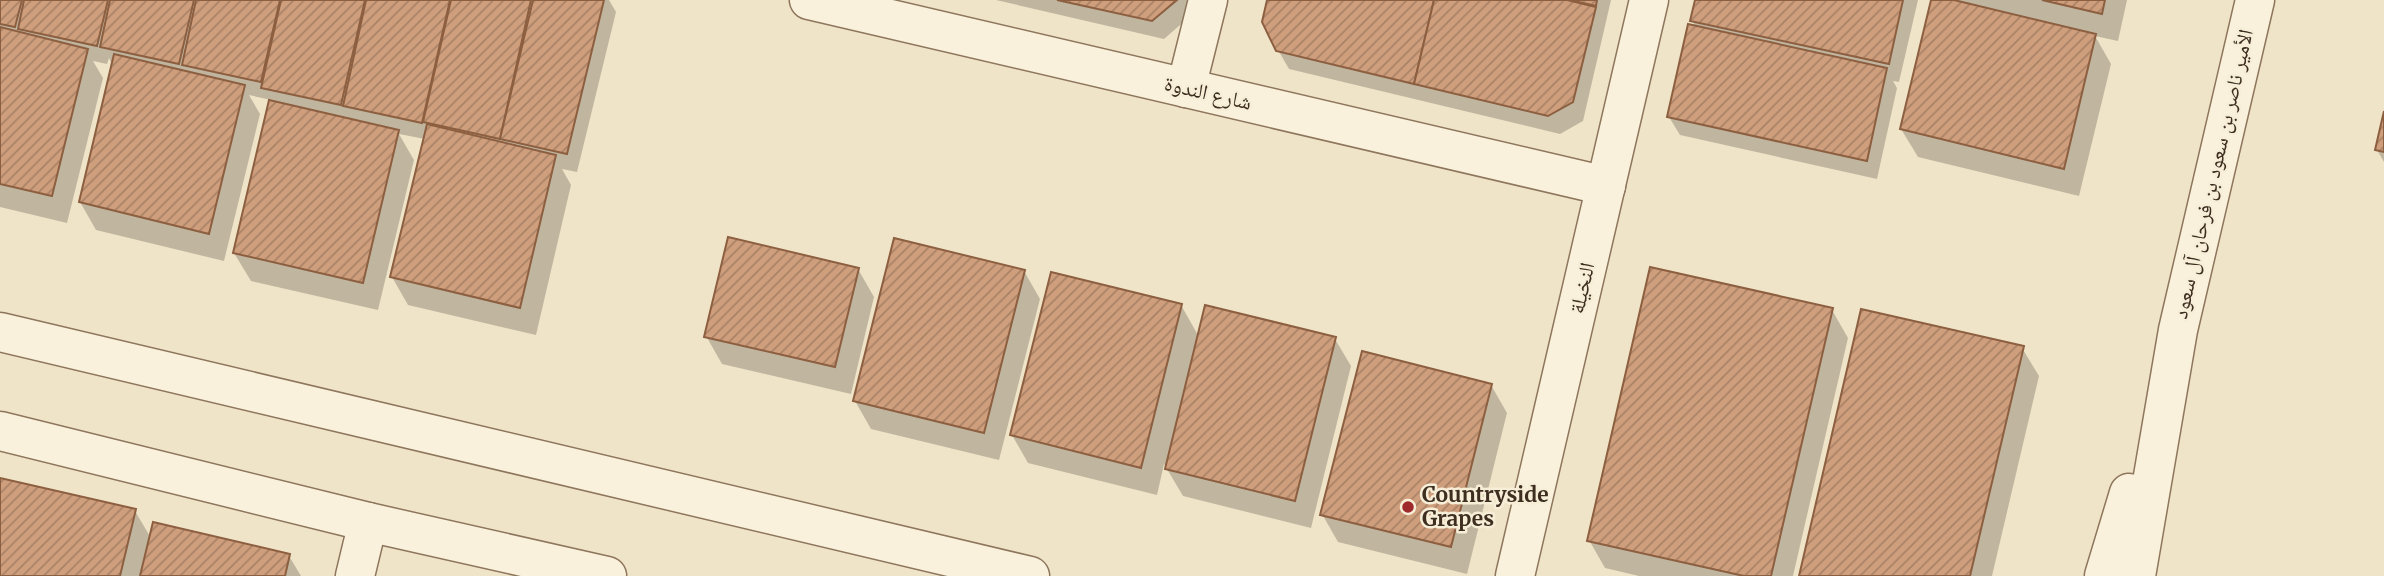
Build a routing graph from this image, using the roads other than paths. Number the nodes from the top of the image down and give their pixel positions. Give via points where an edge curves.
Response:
1 (809, 0) edge
2 (1208, 0) edge
3 (1649, 0) edge
4 (2252, 6) edge
5 (1186, 88) junction
6 (1606, 186) junction
7 (2178, 330) junction
8 (0, 332) edge
9 (0, 431) edge
10 (368, 522) junction
11 (355, 576) edge
12 (607, 576) edge
13 (1030, 576) edge
14 (1515, 576) edge
15 (2104, 576) edge
16 (2136, 576) edge

1 - 5 street, شارع الندوة
2 - 5 street
3 - 6 street, النخيلة
4 - 7 street, الأمير ناصر بن سعود بن فرحان آل سعود
5 - 6 street, شارع الندوة
6 - 14 street, النخيلة
7 - 15 street, الأمير ناصر بن سعود بن فرحان آل سعود
7 - 16 street, الأمير ناصر بن سعود بن فرحان آل سعود
8 - 13 street
9 - 10 street
10 - 11 street
10 - 12 street

